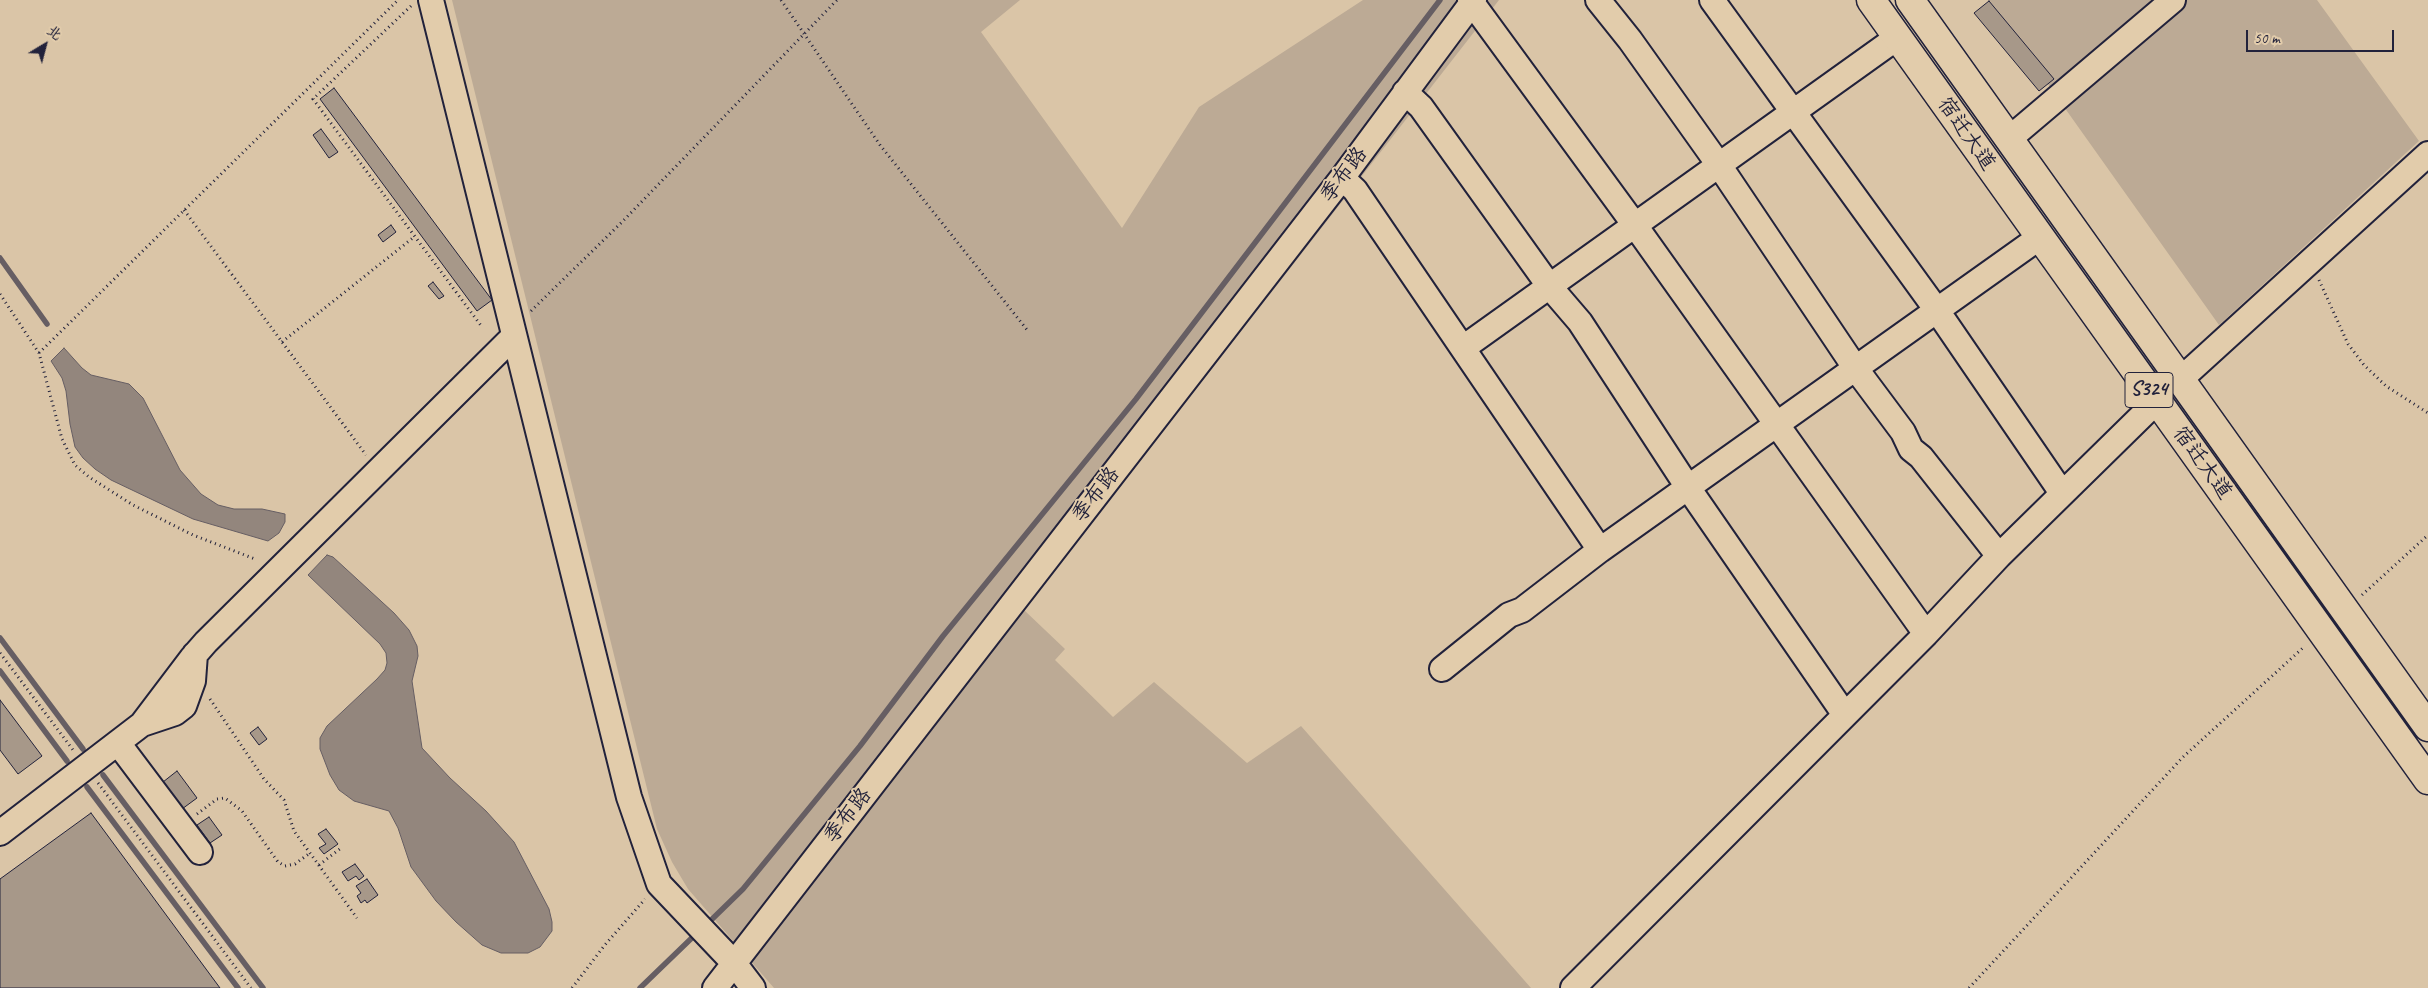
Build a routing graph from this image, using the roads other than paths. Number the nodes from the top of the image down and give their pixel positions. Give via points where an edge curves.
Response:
1 (1598, 0) edge
2 (1712, 0) edge
3 (1871, 0) edge
4 (1910, 0) edge
5 (2173, 0) edge
6 (423, 1) edge
7 (1472, 1) edge
8 (1898, 37) junction
9 (1405, 92) junction
10 (1793, 111) junction
11 (2009, 139) junction
12 (2428, 154) edge
13 (1719, 165) junction
14 (1342, 178) junction
15 (1634, 224) junction
16 (2040, 237) junction
17 (1550, 287) junction
18 (1936, 309) junction
19 (513, 333) junction
20 (1464, 348) junction
21 (1856, 369) junction
22 (2181, 379) junction
23 (2157, 401) junction
24 (1776, 424) junction
25 (1689, 488) junction
26 (2062, 493) junction
27 (1600, 550) junction
28 (1999, 556) junction
29 (1926, 634) junction
30 (1442, 669) dead end
31 (1845, 715) junction
32 (2428, 727) edge
33 (118, 743) junction
34 (2428, 780) edge
35 (0, 833) edge
36 (200, 852) dead end
37 (734, 963) junction
38 (715, 988) edge
39 (752, 988) edge
40 (1573, 988) edge

1 - 13 street
2 - 10 street
3 - 8 main road, 宿迁大道 / S324
4 - 11 main road, 宿迁大道 / S324
5 - 11 street
6 - 19 street
7 - 9 street, 季布路
7 - 15 street
8 - 10 street
8 - 16 main road, 宿迁大道 / S324
9 - 14 street, 季布路
9 - 17 street via 1421,108
10 - 13 street
10 - 18 street
11 - 22 main road, 宿迁大道 / S324
12 - 22 street
13 - 15 street
13 - 21 street
14 - 20 street via 1355,190
14 - 37 street, 季布路
15 - 17 street
15 - 24 street
16 - 18 street
16 - 23 main road, 宿迁大道 / S324
17 - 20 street
17 - 25 street via 1580,322
18 - 21 street
18 - 26 street
19 - 33 street via 194,665 142,724
19 - 37 street via 629,797 659,884
20 - 27 street
21 - 24 street
21 - 28 street via 1903,432 1911,449 1922,457
22 - 32 main road, 宿迁大道 / S324
23 - 26 street
23 - 34 main road, 宿迁大道 / S324
24 - 25 street
24 - 29 street
25 - 27 street
25 - 31 street
26 - 28 street
27 - 30 street via 1522,610 1509,615
28 - 29 street
29 - 31 street
31 - 40 street
33 - 35 street
33 - 36 street
37 - 38 street, 季布路
37 - 39 street

